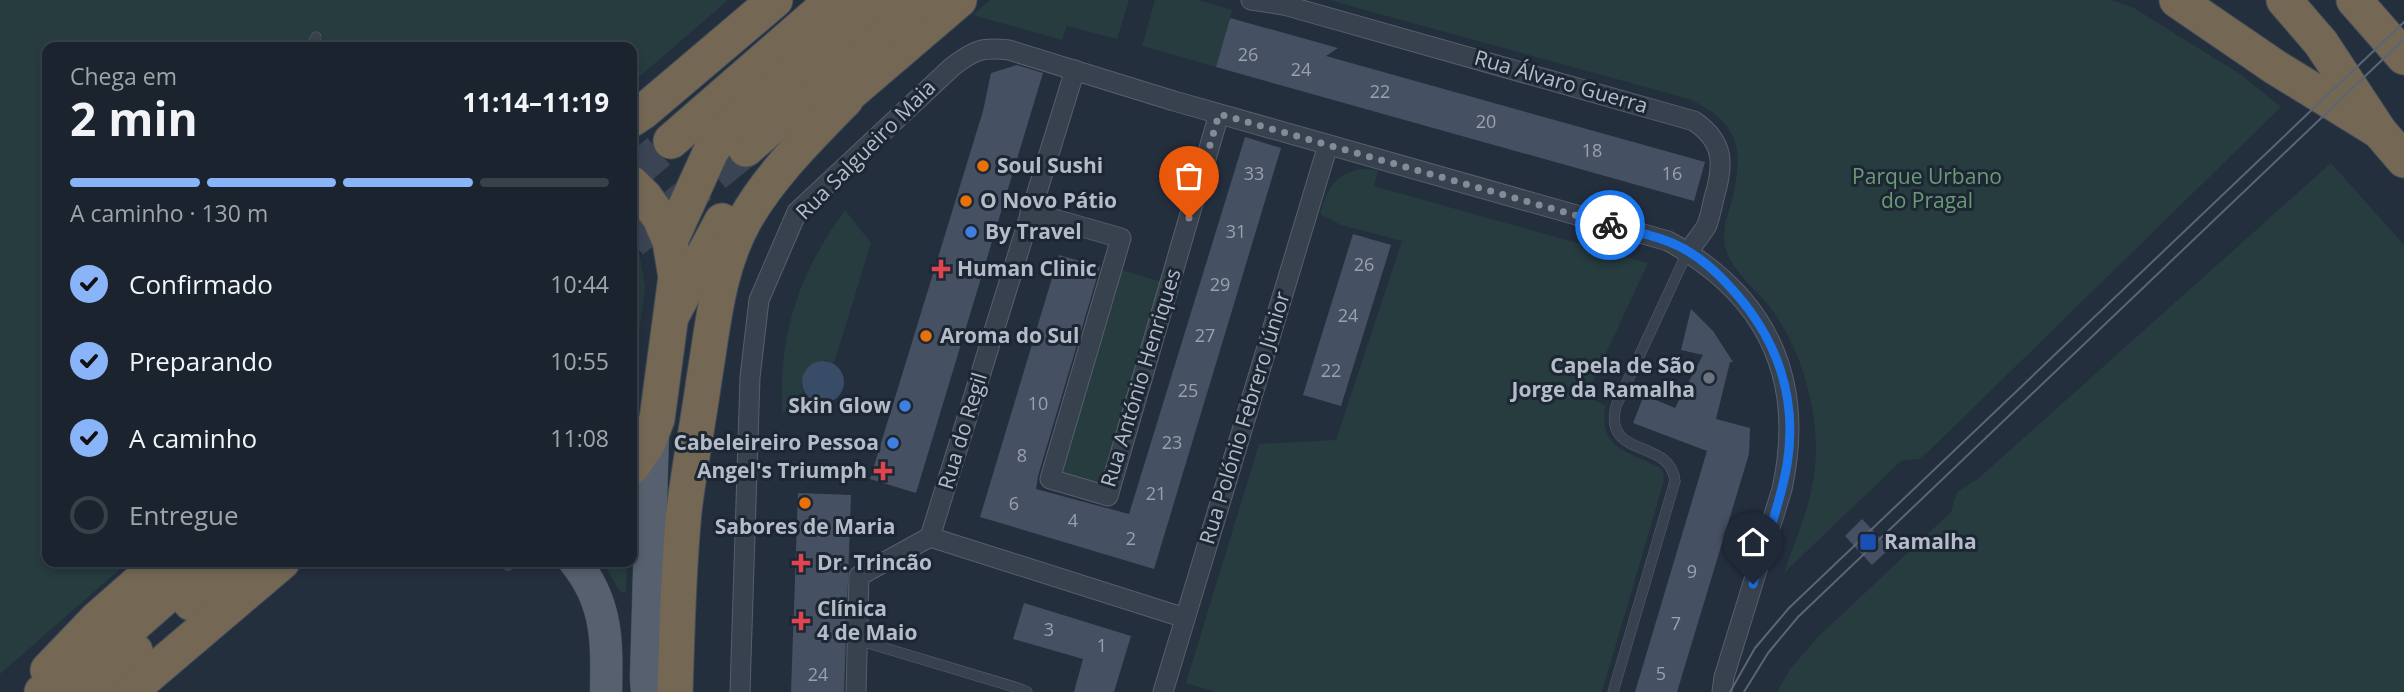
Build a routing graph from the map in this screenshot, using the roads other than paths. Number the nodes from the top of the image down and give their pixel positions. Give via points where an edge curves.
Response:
1 (775, 0) edge
2 (833, 0) edge
3 (875, 0) edge
4 (918, 0) edge
5 (959, 0) edge
6 (1251, 0) edge
7 (2177, 0) edge
8 (2284, 0) edge
9 (2356, 1) edge
10 (1285, 2) edge
11 (2404, 57) edge
12 (1075, 70) junction
13 (846, 99) junction
14 (1219, 114) junction
15 (637, 116) edge
16 (2379, 131) junction
17 (671, 141) tunnel mouth
18 (1328, 145) junction
19 (746, 149) tunnel mouth
20 (2404, 160) edge
21 (637, 189) edge
22 (1030, 212) junction
23 (670, 241) junction
24 (1688, 252) junction
25 (673, 313) junction
26 (653, 432) junction
27 (637, 460) edge
28 (930, 537) junction
29 (156, 567) edge
30 (199, 567) edge
31 (233, 567) edge
32 (276, 567) edge
33 (578, 567) edge
34 (1185, 618) junction
35 (858, 640) junction
36 (653, 688) edge
37 (26, 692) edge
38 (42, 692) edge
39 (87, 692) edge
40 (129, 692) edge
41 (606, 692) edge
42 (740, 692) edge
43 (856, 692) edge
44 (1027, 692) edge
45 (1163, 692) edge
46 (1612, 692) edge
47 (1722, 692) edge

1 - 15 highway
2 - 17 highway
3 - 23 highway via 729,127 710,151
4 - 19 highway
5 - 13 highway
6 - 10 street, Rua Álvaro Guerra
7 - 16 highway
8 - 16 highway via 2321,43
9 - 11 highway
10 - 24 street, Rua Álvaro Guerra via 1694,121 1715,143 1721,170 1707,224
12 - 14 street, Rua Salgueiro Maia
12 - 22 street, Rua do Regil
12 - 42 street, Rua Salgueiro Maia via 1009,50 988,47 975,51 951,67 797,212 759,300 750,377
13 - 25 highway via 780,149 747,182
13 - 36 highway via 763,191 730,251 718,288 684,509 679,578
14 - 18 street, Rua Salgueiro Maia
14 - 22 street, Rua António Henriques via 1108,496 1050,479 1121,238
16 - 20 highway
18 - 24 street, Rua Salgueiro Maia via 1668,241
18 - 34 street, Rua Polónio Febrero Júnior
21 - 23 highway via 660,218
22 - 28 street, Rua do Regil
23 - 25 highway via 676,277
24 - 46 lane via 1614,415 1624,439 1667,461 1675,481
24 - 47 street, Rua Salgueiro Maia via 1719,275 1762,327 1782,373 1789,414 1782,489
25 - 26 highway
26 - 27 highway
26 - 36 main road
28 - 34 street
28 - 35 street via 859,576
29 - 37 highway via 96,620
30 - 38 highway via 115,641
31 - 39 highway
32 - 40 highway
33 - 41 main road via 602,612 607,640
34 - 45 street, Rua Polónio Febrero Júnior
35 - 43 street
35 - 44 lane

